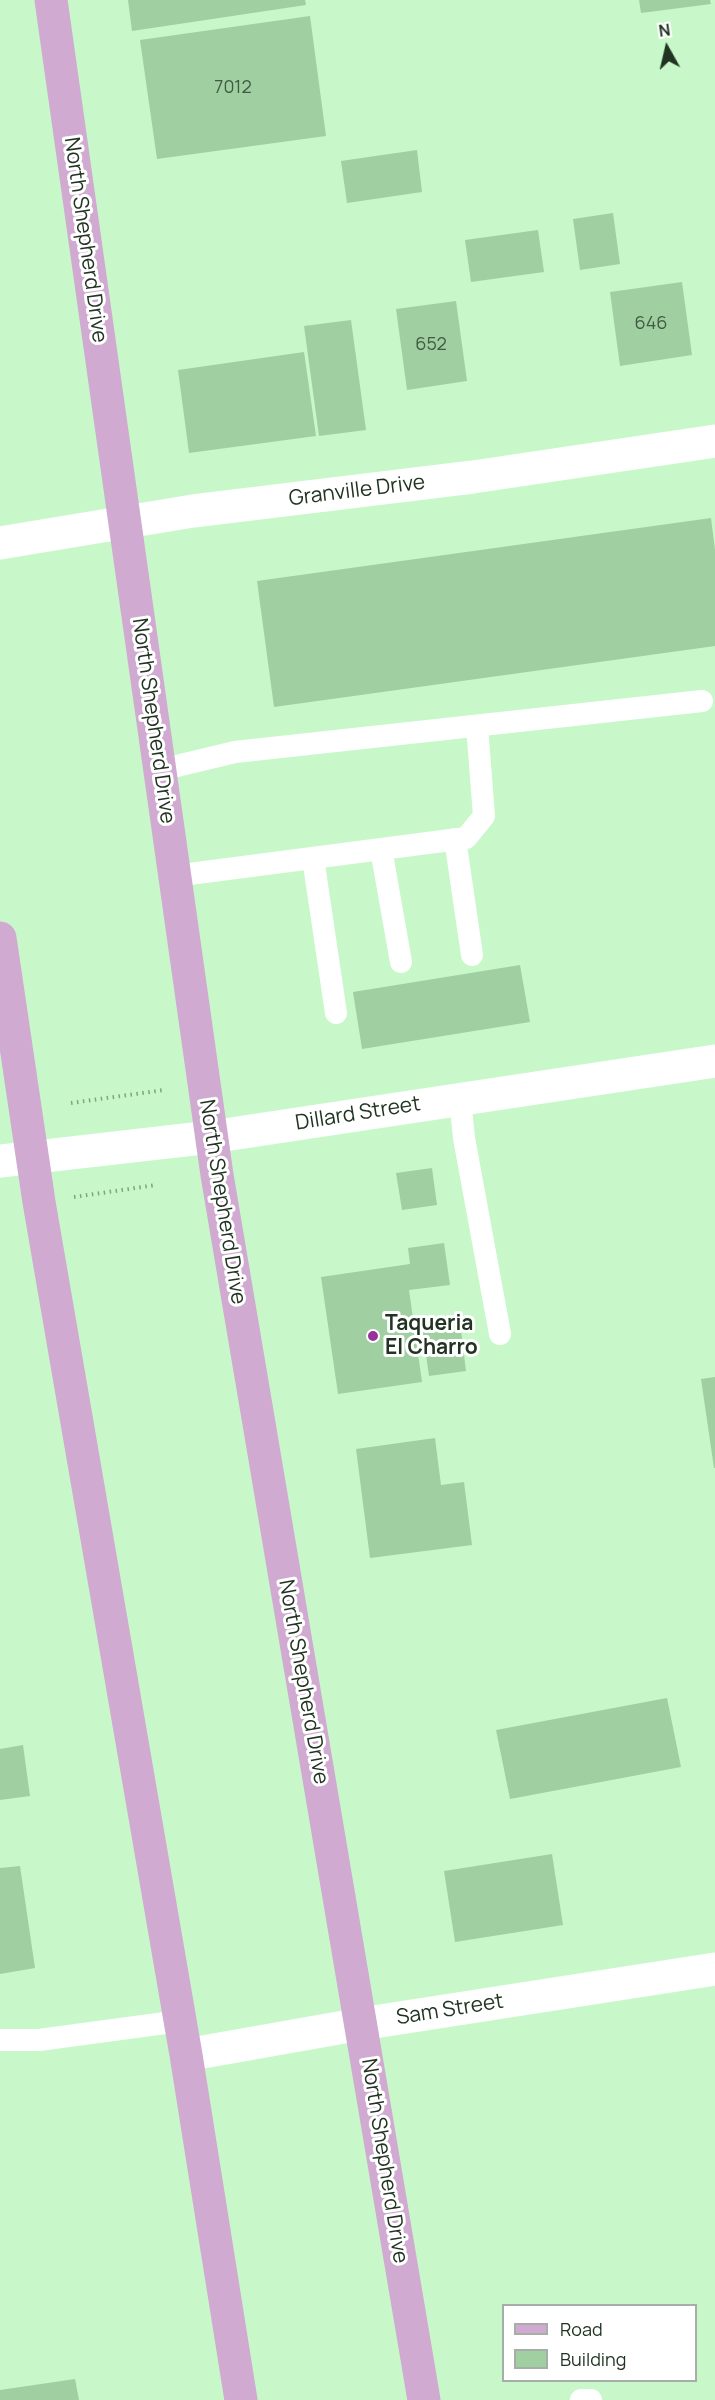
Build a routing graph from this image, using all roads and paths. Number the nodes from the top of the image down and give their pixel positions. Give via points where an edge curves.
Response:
1 (51, 0) edge
2 (715, 441) edge
3 (125, 522) junction
4 (0, 543) edge
5 (702, 701) dead end
6 (477, 726) junction
7 (160, 770) junction
8 (455, 839) junction
9 (381, 849) junction
10 (313, 858) junction
11 (174, 876) junction
12 (0, 938) edge
13 (472, 955) dead end
14 (401, 962) dead end
15 (336, 1013) dead end
16 (9, 1045) edge
17 (715, 1061) edge
18 (164, 1090) dead end
19 (460, 1099) junction
20 (71, 1103) dead end
21 (211, 1137) junction
22 (32, 1157) junction
23 (0, 1161) edge
24 (156, 1185) dead end
25 (69, 1197) dead end
26 (500, 1334) dead end
27 (715, 1969) edge
28 (180, 2020) junction
29 (361, 2024) junction
30 (0, 2040) edge
31 (186, 2055) junction
32 (241, 2400) edge
33 (424, 2400) edge
34 (581, 2400) edge
35 (591, 2400) edge

1 - 3 main road, North Shepherd Drive
2 - 3 street, Granville Drive
3 - 4 street, Granville Drive
3 - 7 main road, North Shepherd Drive
5 - 6 lane
6 - 7 lane via 235,752
6 - 8 lane via 484,816 466,838
7 - 11 main road, North Shepherd Drive
8 - 9 lane
8 - 13 lane
9 - 10 lane
9 - 14 lane
10 - 11 lane
10 - 15 lane
11 - 21 main road, North Shepherd Drive
12 - 16 main road
16 - 22 main road
17 - 19 street, Dillard Street
18 - 20 path
19 - 21 street, Dillard Street
19 - 26 lane
21 - 22 street, Dillard Street
21 - 29 main road, North Shepherd Drive
22 - 23 street, Dillard Street
22 - 28 main road
24 - 25 path
27 - 29 street, Sam Street
28 - 30 lane via 39,2040
28 - 31 main road
29 - 31 street, Sam Street
29 - 33 main road, North Shepherd Drive
31 - 32 main road
34 - 35 lane

